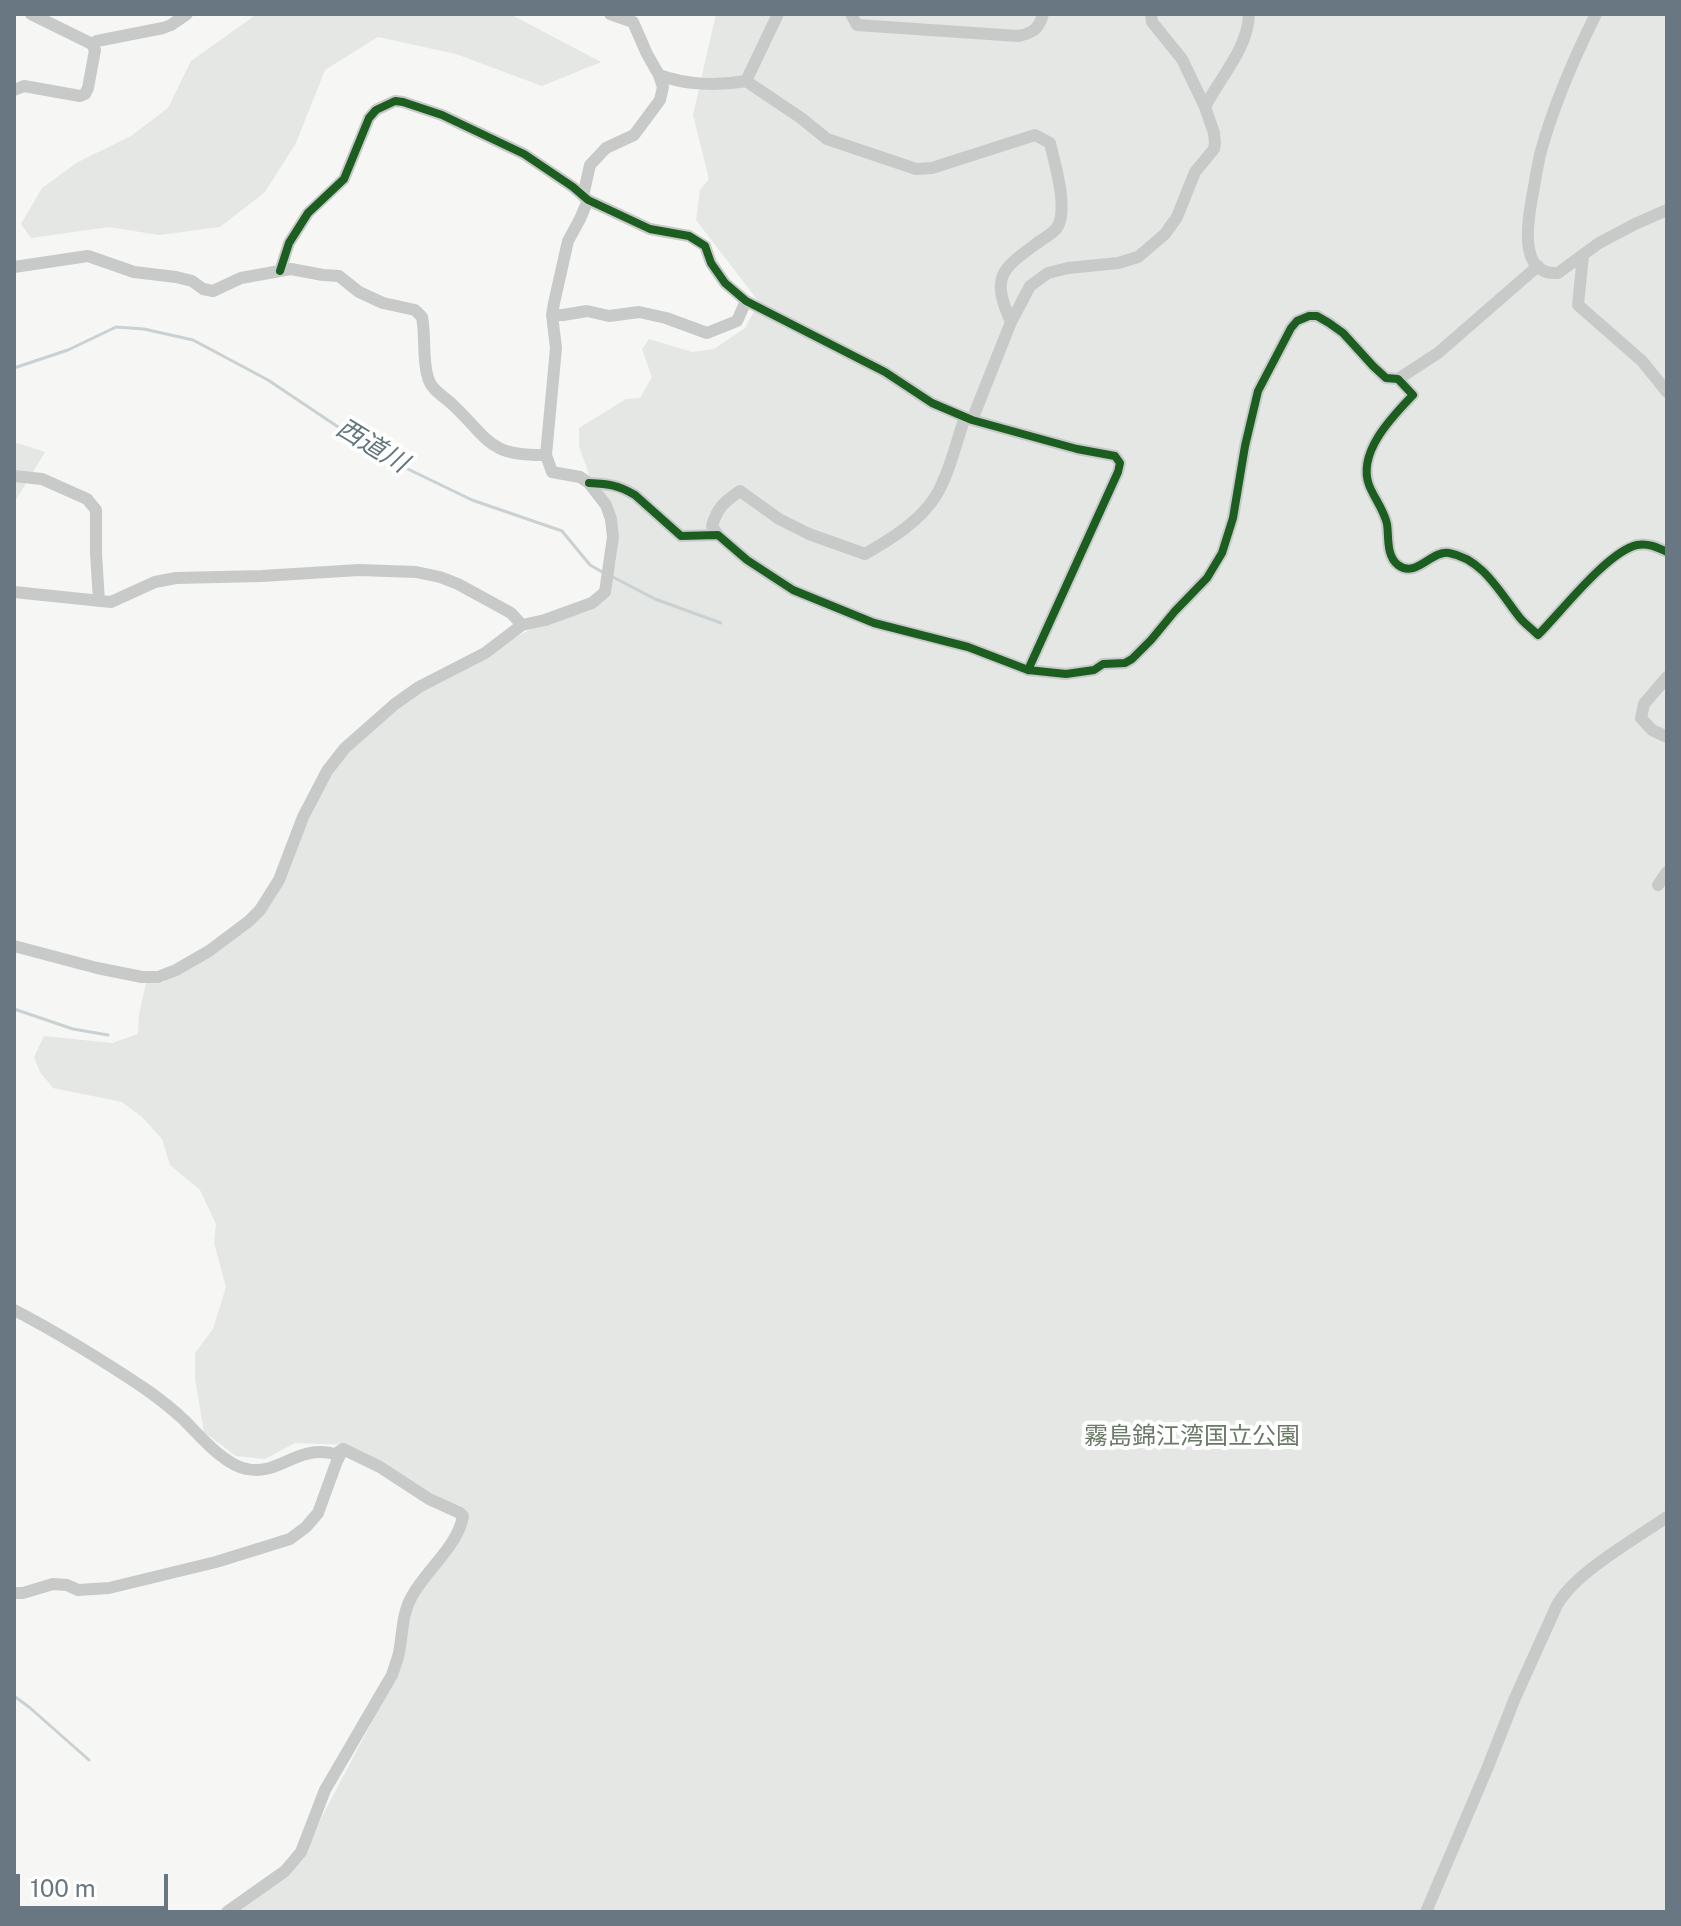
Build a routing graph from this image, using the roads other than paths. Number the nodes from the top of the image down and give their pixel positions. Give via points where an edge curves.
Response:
1 (31, 14) edge
2 (187, 14) edge
3 (610, 14) edge
4 (778, 14) edge
5 (851, 14) edge
6 (1043, 14) edge
7 (1151, 14) edge
8 (1249, 14) edge
9 (1596, 14) edge
10 (634, 18) edge
11 (92, 44) junction
12 (659, 75) junction
13 (746, 81) junction
14 (14, 90) edge
15 (1205, 107) junction
16 (585, 198) junction
17 (1667, 210) edge
18 (1583, 255) junction
19 (1538, 266) junction
20 (14, 267) edge
21 (280, 271) junction
22 (746, 301) junction
23 (552, 315) junction
24 (1011, 322) junction
25 (1398, 379) junction
26 (1667, 392) edge
27 (968, 419) junction
28 (546, 455) junction
29 (14, 476) edge
30 (589, 483) junction
31 (718, 535) junction
32 (1667, 552) edge
33 (14, 592) edge
34 (99, 601) junction
35 (522, 625) junction
36 (1028, 670) junction
37 (1667, 677) edge
38 (1667, 737) edge
39 (1667, 872) edge
40 (1658, 885) dead end
41 (14, 946) edge
42 (14, 1310) edge
43 (343, 1449) junction
44 (1667, 1517) edge
45 (14, 1593) edge
46 (227, 1912) edge
47 (1426, 1912) edge

1 - 11 street
2 - 11 street via 163,28
3 - 10 street
4 - 13 street
5 - 6 street via 857,25 1018,36 1038,27
7 - 15 street via 1182,59
8 - 15 street via 1241,48
9 - 19 street via 1541,150 1528,246
10 - 12 street
11 - 14 street via 85,94 24,86
12 - 13 street via 680,82
12 - 16 street via 660,100 634,135 606,148 590,165
13 - 24 street via 827,139 916,169 1035,135 1050,143 1060,223 1003,274 1001,301
15 - 24 street via 1215,143 1165,234 1138,257 1048,273 1030,286
16 - 21 street via 524,154 442,115 395,101 369,118 344,179 308,213 289,243
16 - 22 street via 650,229 689,236 705,246 725,283
16 - 23 street via 568,241
17 - 18 street
18 - 19 street via 1558,273
18 - 26 street via 1578,305 1642,361
19 - 25 street via 1438,353
20 - 21 street via 88,256 213,291 241,278
21 - 28 street via 339,276 383,303 415,310 424,325 429,383 500,450
22 - 23 street via 737,321 707,333 639,312
22 - 27 street
23 - 28 street via 556,348
24 - 27 street
25 - 32 street via 1413,395 1381,429 1367,469 1390,552 1400,566 1415,568 1445,552 1467,560 1486,574 1538,635 1589,579 1626,549 1650,544
25 - 36 street via 1386,378 1343,333 1317,316 1297,321 1258,391 1233,518 1207,578 1129,661 1066,674
27 - 31 street via 923,512 865,554 779,519 740,491 716,512 712,526
27 - 36 street via 1111,454 1120,463
28 - 30 street via 552,472
29 - 34 street via 42,479 87,499 96,510
30 - 31 street via 627,490 681,536
30 - 35 street via 611,519 605,592 592,603
31 - 36 street via 793,590 874,623 968,647
33 - 34 street
34 - 35 street via 111,602 176,578 416,572 458,584 511,613
35 - 41 street via 485,653 419,687 345,748 327,771 279,880 260,910 209,951 158,977 142,977
37 - 38 street via 1644,704 1641,718
39 - 40 street
42 - 43 street via 154,1394 243,1469 265,1470 311,1452 335,1454
43 - 45 street via 318,1513 290,1539 109,1588 78,1590 53,1584
43 - 46 street via 460,1513 463,1522 407,1605 392,1675 325,1790 301,1852 285,1871
44 - 47 street via 1564,1593

